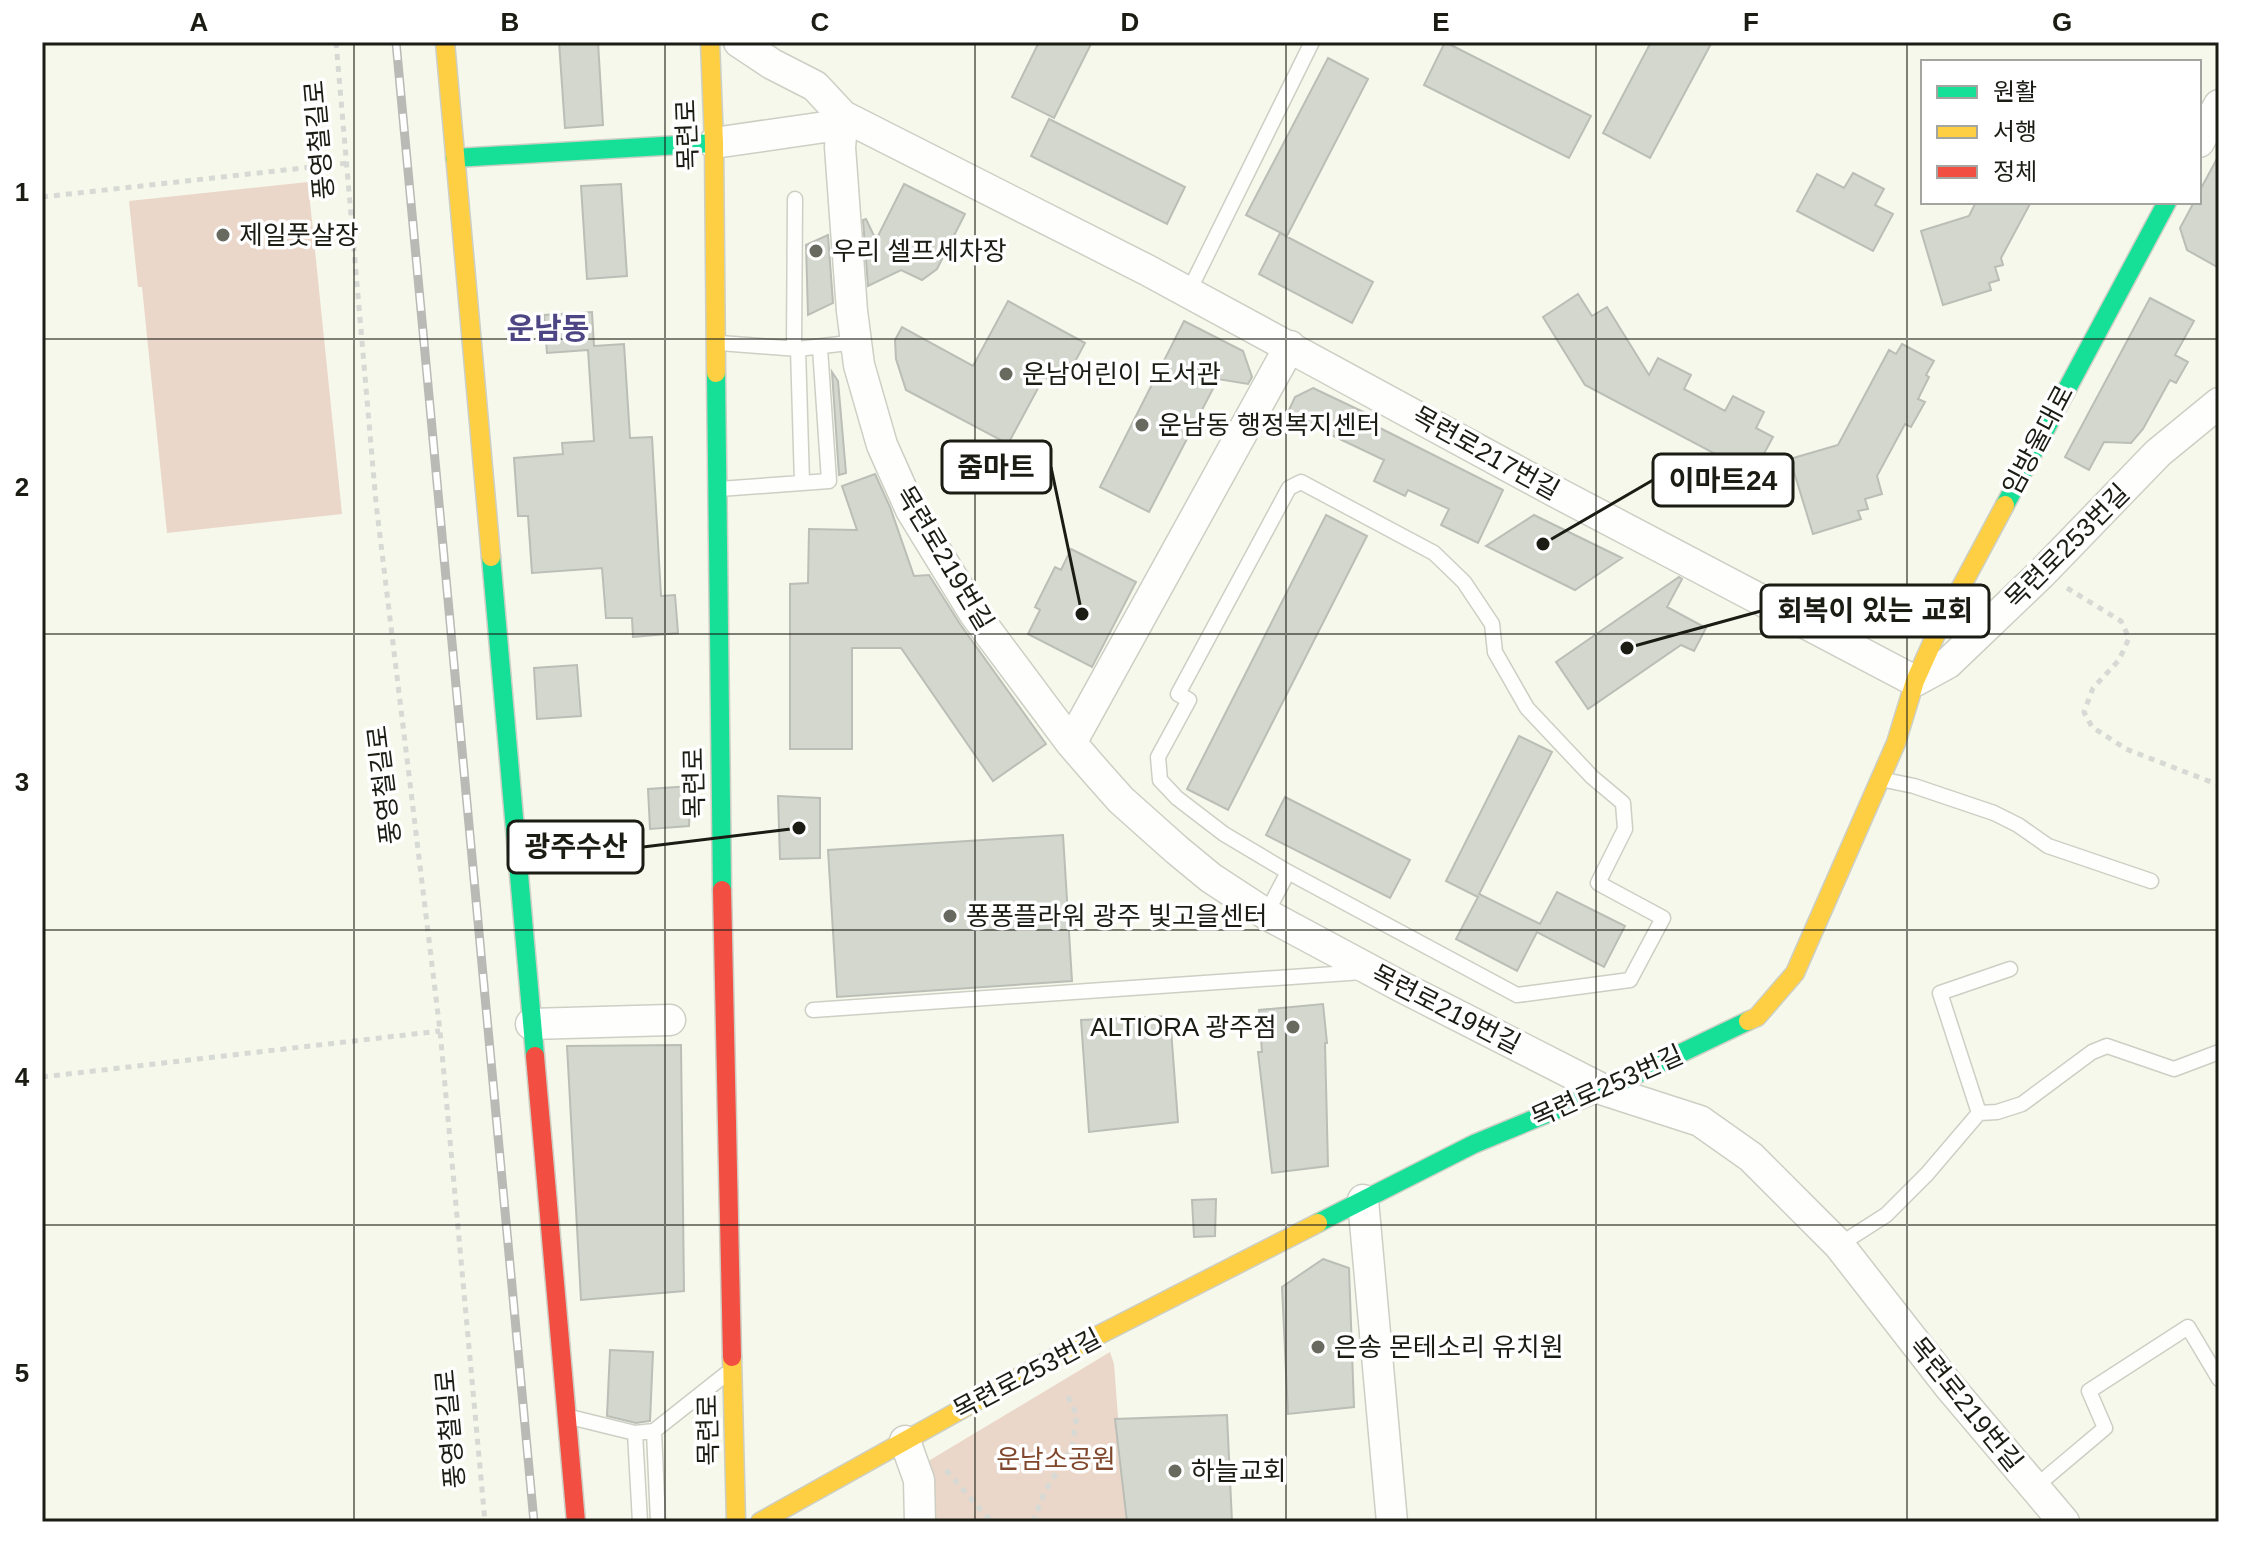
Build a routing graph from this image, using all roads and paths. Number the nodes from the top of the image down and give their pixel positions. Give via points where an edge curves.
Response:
1 (336, 42) edge
2 (445, 42) edge
3 (710, 42) edge
4 (739, 42) edge
5 (1312, 42) edge
6 (2219, 105) edge
7 (843, 116) junction
8 (2201, 138) edge
9 (714, 143) junction
10 (455, 158) junction
11 (348, 163) junction
12 (42, 197) edge
13 (795, 199) dead end
14 (2166, 204) edge
15 (1188, 293) junction
16 (856, 342) junction
17 (716, 343) junction
18 (1290, 346) junction
19 (820, 348) junction
20 (796, 349) junction
21 (2219, 403) edge
22 (802, 483) junction
23 (717, 489) junction
24 (2041, 574) junction
25 (1915, 681) junction
26 (1071, 743) junction
27 (1880, 779) junction
28 (2219, 785) edge
29 (1288, 872) junction
30 (2151, 881) dead end
31 (1266, 914) junction
32 (2010, 969) dead end
33 (1372, 971) junction
34 (813, 1010) dead end
35 (670, 1020) dead end
36 (531, 1024) junction
37 (440, 1031) junction
38 (2219, 1052) edge
39 (42, 1077) edge
40 (1604, 1090) junction
41 (1979, 1113) junction
42 (1363, 1200) junction
43 (1839, 1245) junction
44 (733, 1369) junction
45 (1059, 1379) dead end
46 (2219, 1379) edge
47 (566, 1416) junction
48 (654, 1431) junction
49 (635, 1433) junction
50 (905, 1441) junction
51 (940, 1464) dead end
52 (2035, 1487) junction
53 (485, 1522) edge
54 (576, 1522) edge
55 (640, 1522) edge
56 (658, 1522) edge
57 (736, 1522) edge
58 (760, 1522) edge
59 (920, 1522) edge
60 (1003, 1522) edge
61 (1033, 1522) edge
62 (1392, 1522) edge
63 (2064, 1522) edge

1 - 11 path, 풍영철길로
2 - 10 street
3 - 9 street, 목련로
4 - 7 street, 목련로217번길 via 815,86
5 - 15 lane
6 - 8 street
7 - 9 street via 825,127
7 - 15 street, 목련로217번길
7 - 16 street, 목련로219번길 via 840,147
9 - 10 street
9 - 17 street, 목련로
10 - 36 street
11 - 12 path
11 - 37 path, 풍영철길로 via 376,503
13 - 20 lane
14 - 25 street, 임방울대로 via 1990,529
15 - 18 street, 목련로217번길
16 - 19 lane
16 - 26 street, 목련로219번길 via 882,445 911,510 974,613
17 - 20 lane
17 - 23 street, 목련로
18 - 25 street, 목련로217번길
18 - 26 street
19 - 20 lane
19 - 22 lane via 829,481
20 - 22 lane
21 - 24 street, 목련로253번길 via 2158,453
22 - 23 lane
23 - 44 street, 목련로
24 - 25 street, 목련로253번길 via 1948,663
24 - 28 path via 2121,621 2129,638 2119,660 2093,688 2084,712 2092,727 2126,749
25 - 27 street, 목련로253번길
26 - 31 street, 목련로219번길 via 1121,800 1177,850
27 - 30 lane via 1994,813 2048,846
27 - 40 street, 목련로253번길 via 1795,973 1767,1006 1757,1017
29 - 29 lane via 1517,995 1630,980 1663,918 1598,883 1625,829 1623,803 1527,708 1495,652 1492,624 1464,582 1434,553 1301,482 1289,488 1178,694 1189,700 1158,757 1160,780 1177,798
29 - 31 lane
31 - 33 street, 목련로219번길
32 - 41 lane via 1940,993
33 - 34 lane
33 - 40 street, 목련로219번길
35 - 36 street
36 - 47 street
37 - 39 path
37 - 53 path, 풍영철길로
38 - 41 lane via 2174,1069 2107,1046 2022,1104
40 - 42 street, 목련로253번길 via 1474,1144
40 - 43 street, 목련로219번길 via 1700,1121 1751,1157
41 - 43 lane via 1886,1215
42 - 50 street, 목련로253번길 via 1046,1362
42 - 62 street
43 - 52 street, 목련로219번길
44 - 48 lane
44 - 57 street, 목련로
45 - 61 path via 1077,1415 1072,1447
46 - 52 lane, 목련로219번길 via 2188,1327 2089,1391 2105,1428
47 - 49 lane
47 - 54 street
48 - 49 lane
48 - 56 lane
49 - 55 lane
50 - 58 street, 목련로253번길
50 - 59 street via 919,1480
51 - 60 path via 987,1517
52 - 63 street, 목련로219번길

